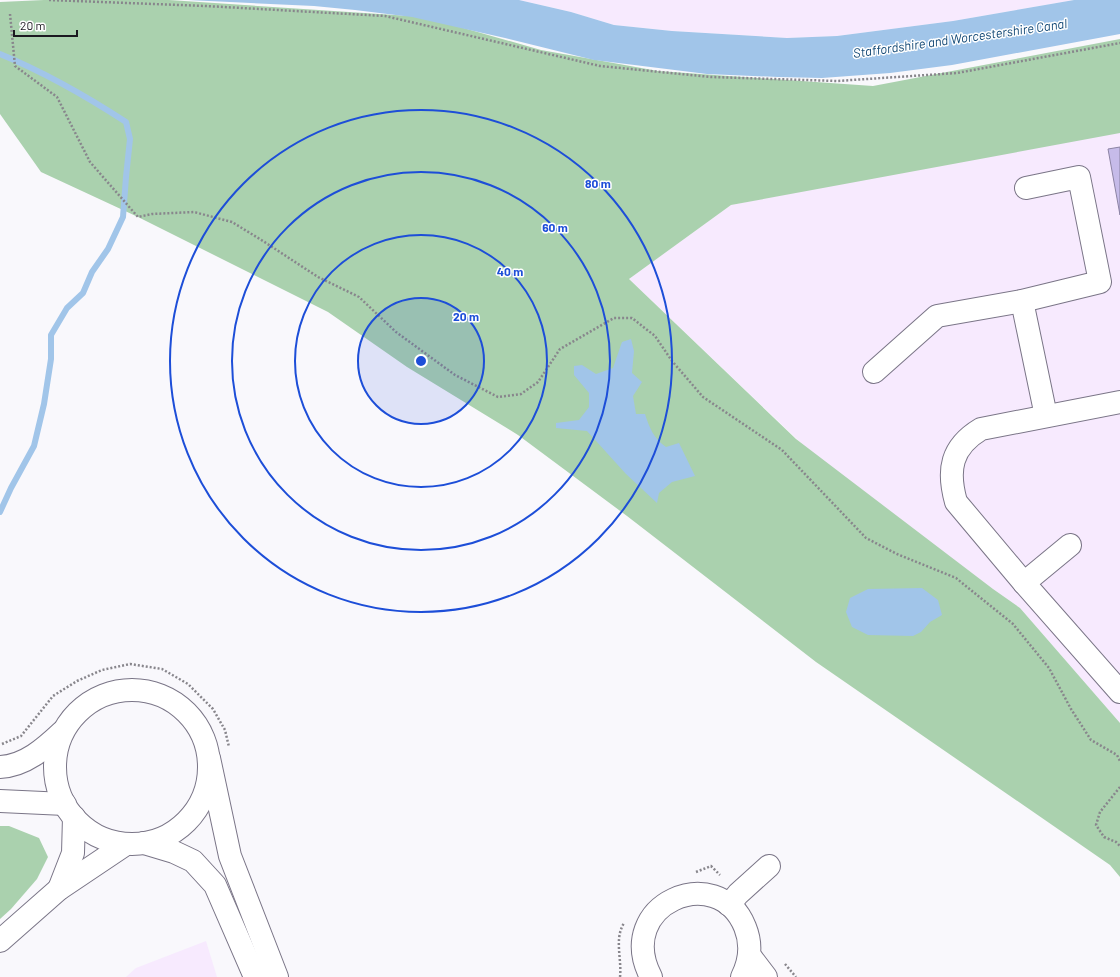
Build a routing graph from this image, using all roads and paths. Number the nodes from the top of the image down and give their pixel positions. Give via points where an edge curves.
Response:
1 (49, 0) edge
2 (10, 14) dead end
3 (1120, 43) edge
4 (1026, 188) dead end
5 (1022, 301) junction
6 (874, 372) dead end
7 (1120, 402) edge
8 (1046, 416) junction
9 (1070, 545) dead end
10 (1024, 583) junction
11 (1120, 692) edge
12 (62, 732) junction
13 (0, 745) edge
14 (229, 750) dead end
15 (209, 758) junction
16 (1120, 761) edge
17 (0, 767) edge
18 (1120, 787) edge
19 (0, 801) edge
20 (69, 811) junction
21 (135, 843) junction
22 (1120, 846) edge
23 (769, 866) dead end
24 (59, 889) junction
25 (729, 905) junction
26 (0, 941) edge
27 (750, 956) junction
28 (645, 973) edge
29 (255, 977) edge
30 (277, 977) edge
31 (742, 977) edge
32 (766, 977) edge

1 - 3 path via 385,16 600,66 710,77 837,82 957,73
2 - 16 path via 14,66 57,97 90,162 138,217 194,212 232,222 318,278 359,298 396,332 455,375 498,397 521,394 538,382 560,349 614,318 632,318 655,336 672,361 703,397 782,450 866,538 897,554 956,578 1013,624 1050,668 1071,709 1091,740 1117,755
4 - 5 main road via 1079,177 1100,282
5 - 6 main road via 937,316
5 - 8 main road
7 - 8 main road
8 - 10 main road via 981,429 961,446 955,456 952,470 952,488 956,502
9 - 10 main road
10 - 11 main road
12 - 15 main road via 83,707 103,695 126,689 150,691 172,700 190,715 203,735
12 - 17 main road via 26,760
12 - 20 main road via 55,761 56,776 59,791
13 - 14 path via 21,736 59,692 102,670 130,664 162,669 188,684 213,710 225,730
15 - 21 main road via 208,783 198,806 182,826 160,838
15 - 30 main road via 230,856
18 - 22 path via 1100,812 1096,825 1104,837
19 - 20 main road
20 - 21 main road via 97,835 112,841
20 - 24 main road via 74,853
21 - 24 main road
21 - 29 main road via 174,852 193,862 215,885
23 - 25 main road
24 - 26 main road
25 - 27 main road via 742,919 749,937
25 - 28 main road via 714,897 697,894 680,896 665,903 653,915 645,930 642,947
27 - 31 main road
27 - 32 main road

